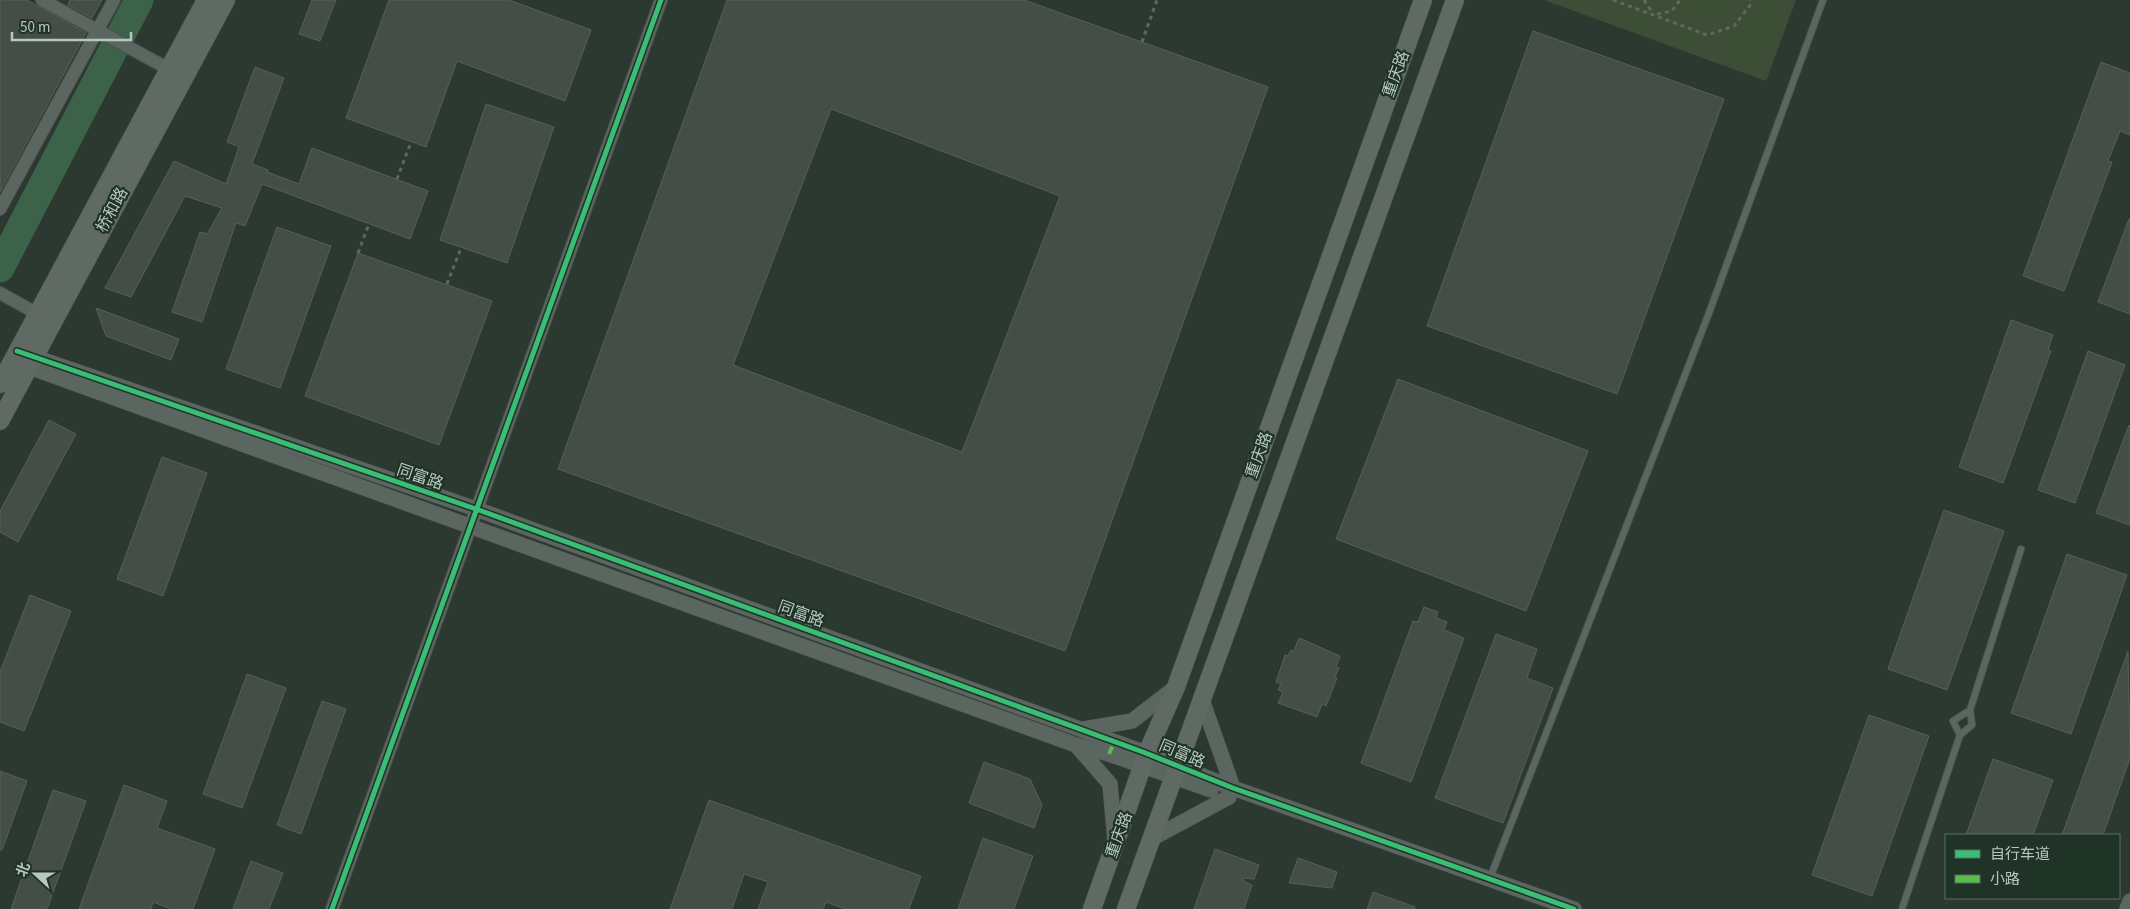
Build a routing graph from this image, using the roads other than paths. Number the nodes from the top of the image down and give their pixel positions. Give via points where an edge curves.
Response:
1 (42, 0) edge
2 (114, 0) edge
3 (206, 0) edge
4 (226, 0) edge
5 (661, 0) edge
6 (1423, 0) edge
7 (1455, 0) edge
8 (1823, 0) edge
9 (101, 32) junction
10 (176, 73) junction
11 (0, 209) edge
12 (0, 293) edge
13 (36, 313) junction
14 (52, 321) junction
15 (23, 359) junction
16 (0, 384) edge
17 (0, 421) edge
18 (476, 509) junction
19 (470, 526) junction
20 (2021, 549) dead end
21 (1176, 687) junction
22 (1202, 700) junction
23 (1970, 710) junction
24 (1082, 730) junction
25 (1960, 735) junction
26 (1076, 745) junction
27 (1145, 760) junction
28 (1177, 772) junction
29 (1231, 793) junction
30 (1151, 839) junction
31 (1116, 844) junction
32 (1490, 879) junction
33 (2130, 901) edge
34 (332, 909) edge
35 (1092, 909) edge
36 (1126, 909) edge
37 (1544, 909) edge
38 (1574, 909) edge
39 (1902, 909) edge
40 (2127, 909) edge

1 - 9 street
2 - 9 street
3 - 10 main road, 桥和路
4 - 10 main road, 桥和路
5 - 18 street
6 - 21 main road, 重庆路
7 - 22 main road, 重庆路
8 - 32 lane via 1709,313
9 - 10 street
9 - 11 street
10 - 13 main road, 桥和路
10 - 14 main road, 桥和路
12 - 13 street
13 - 14 street
13 - 15 main road, 桥和路
14 - 15 main road, 桥和路
15 - 16 main road, 桥和路
15 - 17 main road, 桥和路
15 - 18 street, 同富路
15 - 19 street, 同富路
18 - 19 street
18 - 24 street, 同富路
19 - 26 street, 同富路
19 - 34 street
20 - 23 lane
21 - 24 street via 1132,721
21 - 27 main road, 重庆路
22 - 28 main road, 重庆路
22 - 29 street
23 - 25 lane via 1972,725
23 - 25 lane via 1953,721
24 - 27 street, 同富路
25 - 39 lane
26 - 27 street, 同富路
26 - 31 street via 1110,784
27 - 28 street, 同富路
27 - 31 main road, 重庆路
28 - 29 street, 同富路
28 - 30 main road, 重庆路
29 - 30 street
29 - 32 street, 同富路
29 - 37 street, 同富路
30 - 36 main road, 重庆路
31 - 35 main road, 重庆路
32 - 38 street, 同富路
33 - 40 street

